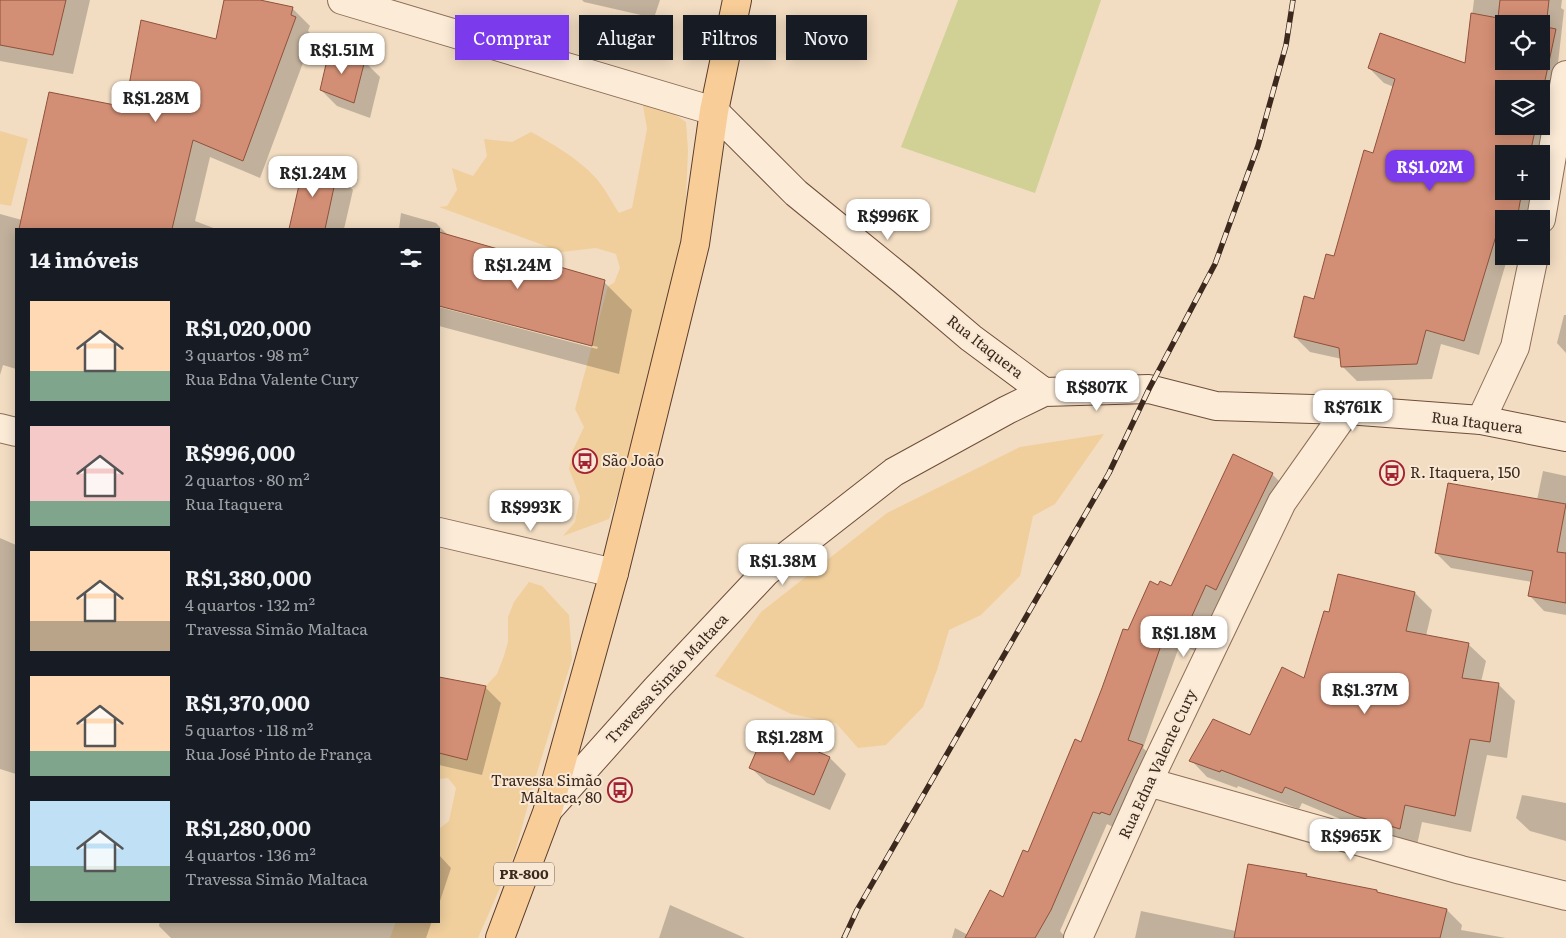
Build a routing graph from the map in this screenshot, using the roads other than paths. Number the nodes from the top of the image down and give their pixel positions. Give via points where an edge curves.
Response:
1 (342, 0) edge
2 (738, 0) edge
3 (1566, 75) edge
4 (714, 110) junction
5 (1543, 210) edge
6 (1532, 265) edge
7 (1044, 392) junction
8 (1347, 410) junction
9 (1481, 420) junction
10 (0, 428) edge
11 (15, 432) edge
12 (1566, 437) edge
13 (440, 532) edge
14 (614, 573) junction
15 (1148, 782) junction
16 (548, 810) junction
17 (1566, 896) edge
18 (500, 938) edge
19 (1078, 938) edge

1 - 4 street
2 - 4 main road, PR-800
3 - 5 street
4 - 7 street, Rua Itaquera via 796,193 971,338
4 - 14 main road, PR-800 via 695,244
6 - 9 street via 1515,347
7 - 8 street, Rua Itaquera via 1149,389 1216,406
7 - 16 street, Travessa Simão Maltaca via 894,472 766,572
8 - 9 street, Rua Itaquera
8 - 15 street, Rua Edna Valente Cury via 1282,502
9 - 12 street, Rua Itaquera
10 - 11 street
13 - 14 street
14 - 16 main road, PR-800
15 - 17 street via 1461,870
15 - 19 street, Rua Edna Valente Cury
16 - 18 main road, PR-800

